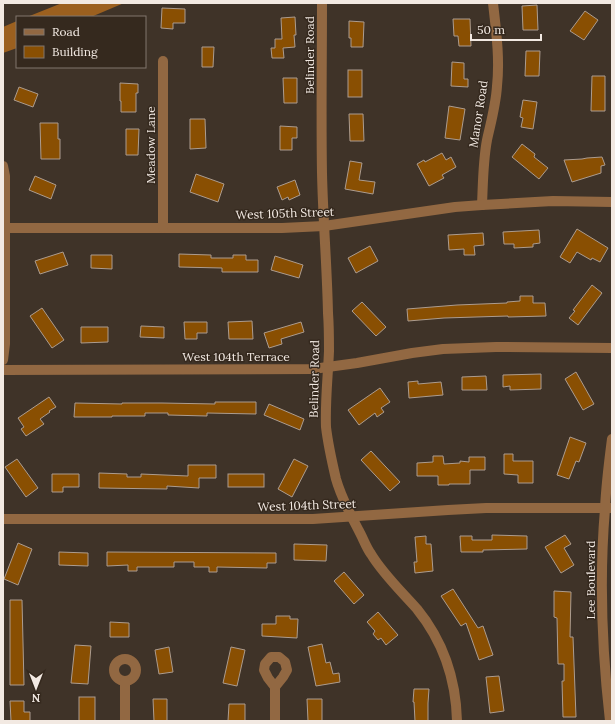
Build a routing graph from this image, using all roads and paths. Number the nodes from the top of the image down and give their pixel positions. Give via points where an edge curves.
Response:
1 (322, 3) edge
2 (493, 3) edge
3 (164, 61) dead end
4 (3, 166) edge
5 (612, 202) edge
6 (482, 204) junction
7 (324, 226) junction
8 (5, 228) junction
9 (163, 228) junction
10 (612, 348) edge
11 (3, 360) edge
12 (327, 367) junction
13 (3, 370) edge
14 (612, 439) edge
15 (608, 508) edge
16 (352, 517) junction
17 (3, 519) edge
18 (125, 681) dead end
19 (275, 687) dead end
20 (125, 721) edge
21 (275, 721) edge
22 (457, 721) edge
23 (610, 721) edge

1 - 7 street, Belinder Road
2 - 6 street, Manor Road via 498,85 484,159
3 - 9 street, Meadow Lane
4 - 8 street
5 - 6 street, West 105th Street
6 - 7 street, West 105th Street
7 - 9 street, West 105th Street
7 - 12 street, Belinder Road via 329,351
8 - 9 street, West 105th Street
8 - 11 street
10 - 12 street, West 104th Terrace via 443,349
12 - 13 street, West 104th Terrace
12 - 16 street, Belinder Road via 326,427 336,480
14 - 15 street, Lee Boulevard
15 - 16 street, West 104th Street via 455,509
15 - 23 street, Lee Boulevard via 602,593
16 - 17 street, West 104th Street
16 - 22 street, Belinder Road via 371,554 426,621 438,643 453,682
18 - 20 street
19 - 21 street

